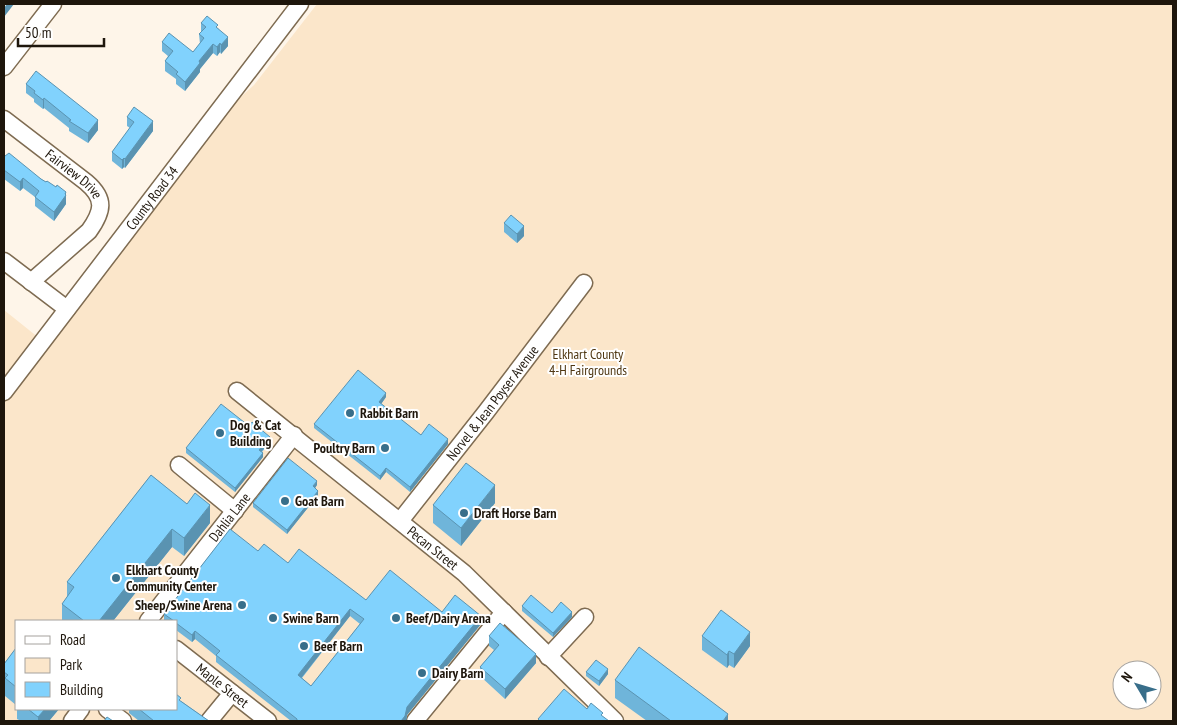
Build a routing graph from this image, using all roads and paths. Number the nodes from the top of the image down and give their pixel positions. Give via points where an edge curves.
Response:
1 (53, 4) edge
2 (300, 4) edge
3 (4, 67) edge
4 (4, 119) edge
5 (4, 261) edge
6 (31, 282) junction
7 (584, 284) dead end
8 (67, 309) junction
9 (237, 391) dead end
10 (4, 392) edge
11 (294, 436) junction
12 (179, 465) dead end
13 (234, 510) junction
14 (400, 521) junction
15 (504, 612) junction
16 (585, 617) dead end
17 (149, 620) edge
18 (178, 651) edge
19 (548, 657) junction
20 (232, 693) junction
21 (80, 710) edge
22 (109, 710) edge
23 (72, 721) edge
24 (123, 721) edge
25 (209, 721) edge
26 (268, 721) edge
27 (415, 721) edge
28 (615, 721) edge

1 - 3 street
2 - 8 street, County Road 34
4 - 6 street, Fairview Drive via 90,185 100,200 98,215 89,231
5 - 6 street
6 - 8 street
7 - 14 street, Norvel & Jean Poyser Avenue
8 - 10 street, County Road 34
9 - 11 street, Pecan Street
11 - 13 street, Dahlia Lane
11 - 14 street, Pecan Street
12 - 13 street
13 - 17 street, Dahlia Lane
14 - 15 street, Pecan Street via 458,568
15 - 19 street, Pecan Street
15 - 27 street
16 - 19 street
18 - 20 street, Maple Street
19 - 28 street, Pecan Street
20 - 25 street
20 - 26 street, Maple Street
21 - 23 street
22 - 24 street

